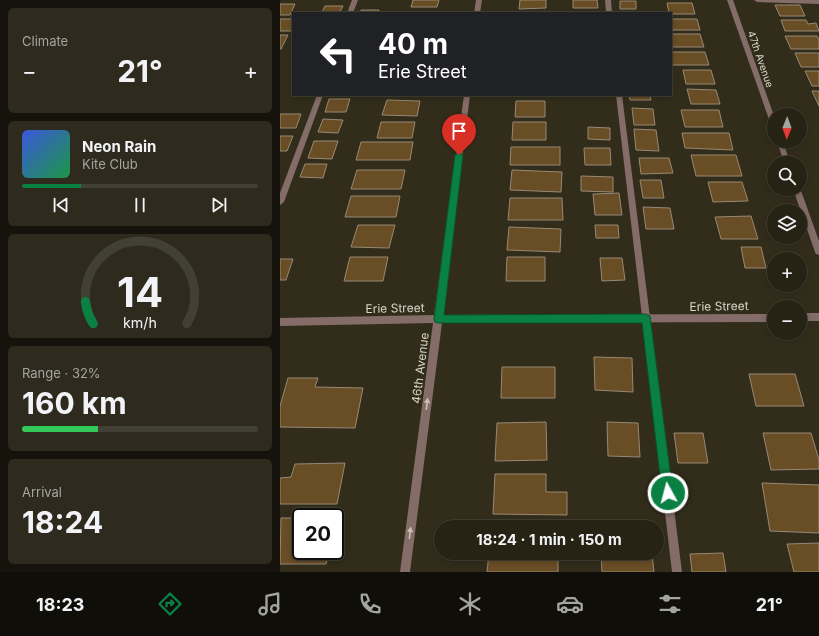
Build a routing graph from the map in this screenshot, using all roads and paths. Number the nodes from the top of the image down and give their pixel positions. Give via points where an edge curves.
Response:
1 (355, 0) edge
2 (479, 0) edge
3 (608, 0) edge
4 (730, 0) edge
5 (757, 0) edge
6 (819, 2) edge
7 (350, 12) edge
8 (477, 12) edge
9 (609, 12) edge
10 (320, 96) edge
11 (467, 96) edge
12 (619, 96) edge
13 (768, 108) edge
14 (799, 196) edge
15 (280, 202) edge
16 (819, 252) edge
17 (807, 317) edge
18 (819, 317) edge
19 (767, 318) edge
20 (438, 319) junction
21 (646, 319) junction
22 (280, 322) edge
23 (405, 572) edge
24 (677, 572) edge

1 - 7 street
2 - 8 street
3 - 9 street
4 - 13 street, 47th Avenue
5 - 6 street
10 - 15 street
11 - 20 street, 46th Avenue
12 - 21 street
14 - 16 street
17 - 18 street
19 - 21 street, Erie Street
20 - 21 street, Erie Street
20 - 22 street, Erie Street
23 -> 20 street, 46th Avenue
21 - 24 street

